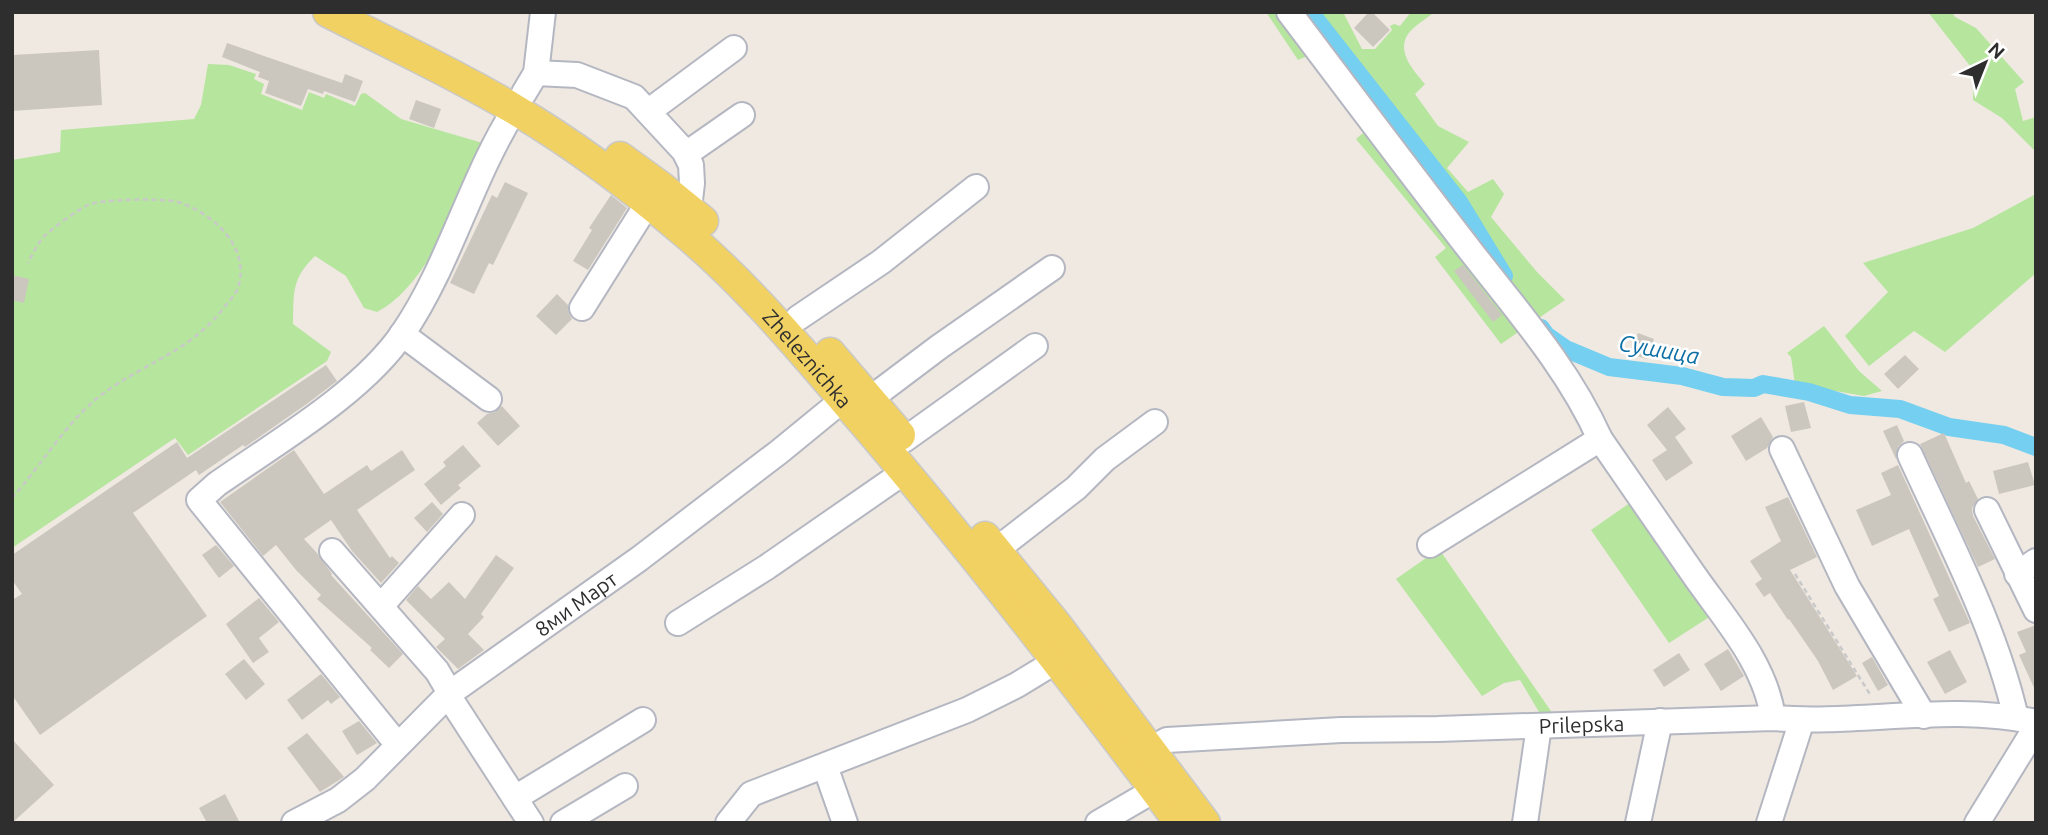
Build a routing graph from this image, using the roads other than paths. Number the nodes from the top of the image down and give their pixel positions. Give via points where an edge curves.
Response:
1 (328, 12) edge
2 (373, 12) edge
3 (543, 12) edge
4 (1289, 12) edge
5 (734, 48) dead end
6 (525, 92) junction
7 (649, 111) junction
8 (742, 115) dead end
9 (686, 154) junction
10 (976, 187) dead end
11 (648, 203) junction
12 (689, 209) junction
13 (1052, 268) dead end
14 (582, 308) dead end
15 (798, 318) junction
16 (402, 334) junction
17 (1035, 346) dead end
18 (857, 395) junction
19 (489, 399) dead end
20 (1155, 422) dead end
21 (1600, 439) junction
22 (904, 440) junction
23 (1782, 449) dead end
24 (1910, 455) dead end
25 (904, 471) junction
26 (1987, 510) dead end
27 (462, 515) dead end
28 (1430, 545) dead end
29 (996, 550) junction
30 (332, 551) dead end
31 (2026, 567) edge
32 (380, 606) junction
33 (2036, 610) edge
34 (678, 623) dead end
35 (1058, 660) junction
36 (449, 694) junction
37 (1924, 716) junction
38 (1773, 718) junction
39 (643, 720) dead end
40 (1802, 720) junction
41 (1660, 721) junction
42 (2029, 722) edge
43 (1539, 726) junction
44 (397, 744) junction
45 (1142, 754) junction
46 (825, 766) junction
47 (1165, 785) junction
48 (625, 786) dead end
49 (515, 798) junction
50 (294, 823) edge
51 (531, 823) edge
52 (563, 823) edge
53 (729, 823) edge
54 (845, 823) edge
55 (1098, 823) edge
56 (1180, 823) edge
57 (1205, 823) edge
58 (1525, 823) edge
59 (1638, 823) edge
60 (1769, 823) edge
61 (1977, 823) edge

1 - 6 main road, Zheleznichka
2 - 6 main road, Zheleznichka
3 - 6 street
4 - 21 street via 1535,331
5 - 7 street
6 - 7 street via 577,75 634,97
6 - 11 main road, Zheleznichka
6 - 12 main road, Zheleznichka
6 - 16 street via 493,144 432,283
7 - 9 street
8 - 9 street
9 - 12 street via 692,183
10 - 15 street via 881,262
11 - 14 street
11 - 18 main road, Zheleznichka
12 - 15 main road, Zheleznichka
13 - 18 street, 8ми Март via 939,347
15 - 18 main road, Zheleznichka
16 - 19 street
16 - 44 street via 356,386 199,499
17 - 22 street
18 - 22 main road, Zheleznichka
18 - 25 main road, Zheleznichka
18 - 36 street, 8ми Март
20 - 29 street
21 - 28 street
21 - 38 street via 1739,639 1765,682
22 - 29 main road, Zheleznichka
23 - 37 street via 1847,586
24 - 42 street via 1989,629 2009,687
25 - 34 street
25 - 35 main road, Zheleznichka
26 - 31 street
27 - 32 street
29 - 45 main road, Zheleznichka via 1056,624
30 - 32 street
31 - 33 street
32 - 36 street via 437,671
35 - 45 main road, Zheleznichka
35 - 46 street via 967,710
36 - 44 street, 8ми Март
36 - 49 street
37 - 40 street, Prilepska
37 - 42 street, Prilepska via 1968,715
38 - 40 street, Prilepska
38 - 41 street, Prilepska
39 - 49 street
40 - 60 street
41 - 43 street, Prilepska
41 - 59 street
42 - 61 street
43 - 45 street, Prilepska via 1167,740
43 - 58 street
44 - 50 street, 8ми Март via 338,800
45 - 47 main road, Zheleznichka
46 - 53 street via 751,794
46 - 54 street
47 - 55 street
47 - 56 main road, Zheleznichka
47 - 57 main road, Zheleznichka
48 - 52 street
49 - 51 street

